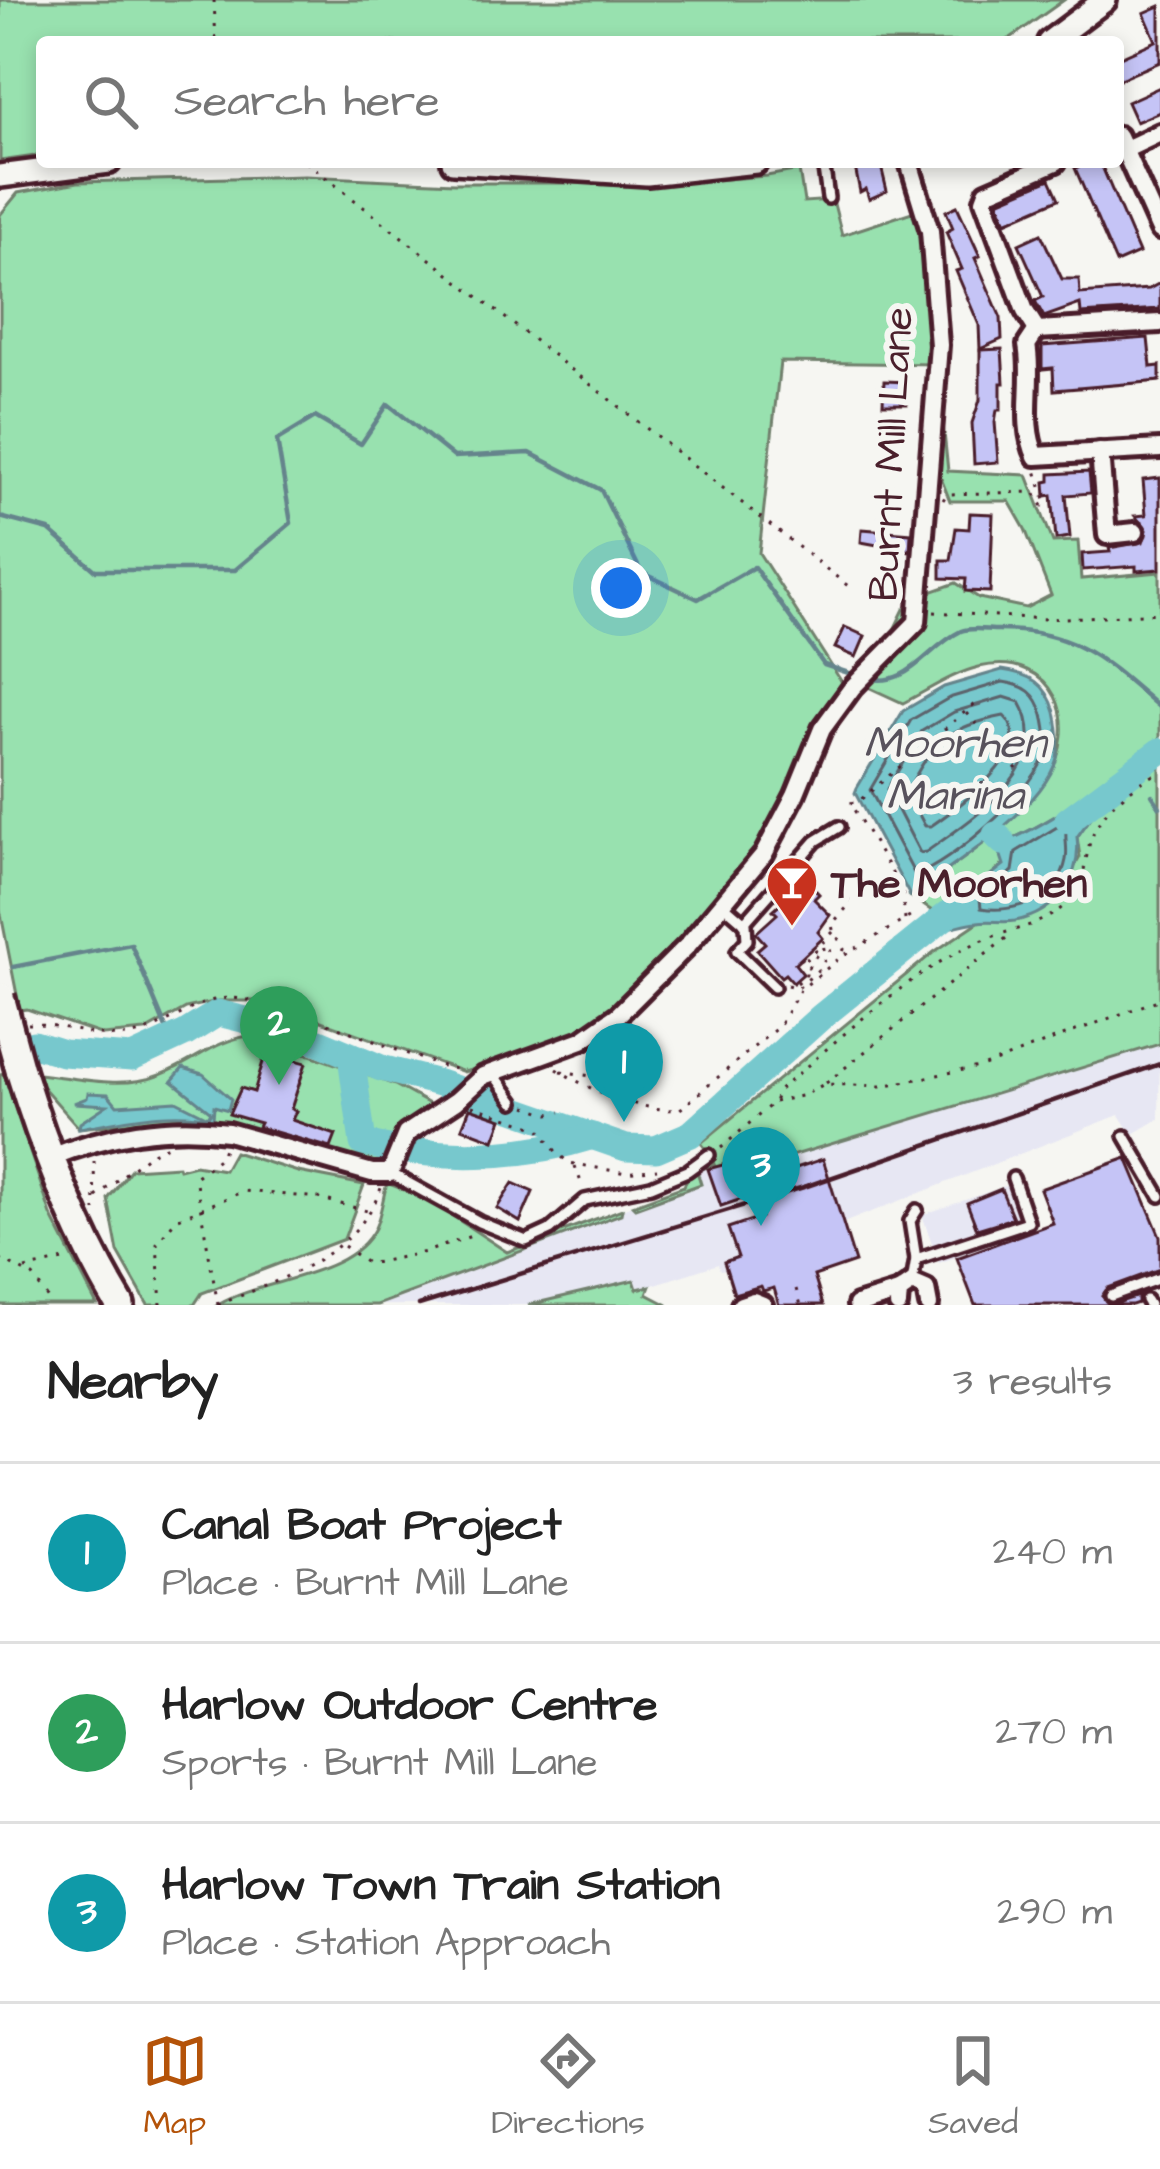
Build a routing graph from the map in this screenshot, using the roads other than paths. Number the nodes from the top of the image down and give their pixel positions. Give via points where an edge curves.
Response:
1 (1105, 0) edge
2 (1057, 36) edge
3 (1160, 133) edge
4 (1124, 142) edge
5 (1124, 150) edge
6 (77, 168) edge
7 (550, 168) edge
8 (702, 168) edge
9 (825, 168) edge
10 (911, 168) edge
11 (1042, 168) edge
12 (5, 181) edge
13 (828, 198) dead end
14 (1160, 230) edge
15 (1160, 323) edge
16 (1037, 330) junction
17 (1160, 449) edge
18 (1100, 452) junction
19 (1135, 532) dead end
20 (839, 827) dead end
21 (724, 905) junction
22 (744, 923) junction
23 (774, 987) road end
24 (0, 997) edge
25 (484, 1072) junction
26 (514, 1102) dead end
27 (1126, 1136) dead end
28 (709, 1155) road end
29 (49, 1158) junction
30 (391, 1171) junction
31 (1013, 1178) dead end
32 (1160, 1196) edge
33 (916, 1210) dead end
34 (916, 1259) junction
35 (1160, 1278) edge
36 (903, 1293) edge
37 (1111, 1296) dead end
38 (120, 1305) edge
39 (741, 1305) edge
40 (763, 1305) edge
41 (857, 1305) edge
42 (929, 1305) edge

1 - 2 street
3 - 4 street
5 - 14 street
6 - 12 street
7 - 8 street
9 - 13 lane
10 - 21 street, Burnt Mill Lane via 930,231 940,345 917,622 822,728 764,854
11 - 16 street via 984,200
15 - 16 street
16 - 18 street via 1028,345 1027,437 1036,456
17 - 18 street
18 - 19 street via 1107,535
20 - 22 lane
21 - 22 lane
21 - 25 street, Burnt Mill Lane via 618,1016 540,1058
22 - 23 lane via 747,940 737,951
24 - 29 highway, bridge
25 - 26 lane
25 - 30 street, Burnt Mill Lane via 464,1103 409,1129
27 - 32 lane
28 - 30 lane via 650,1186 585,1200 526,1241
29 - 30 street via 128,1132 174,1129 228,1132 321,1161
29 - 38 highway
31 - 34 lane via 1028,1222
33 - 34 lane
34 - 36 lane
35 - 37 lane
36 - 41 street
36 - 42 street via 926,1289
39 - 40 street

